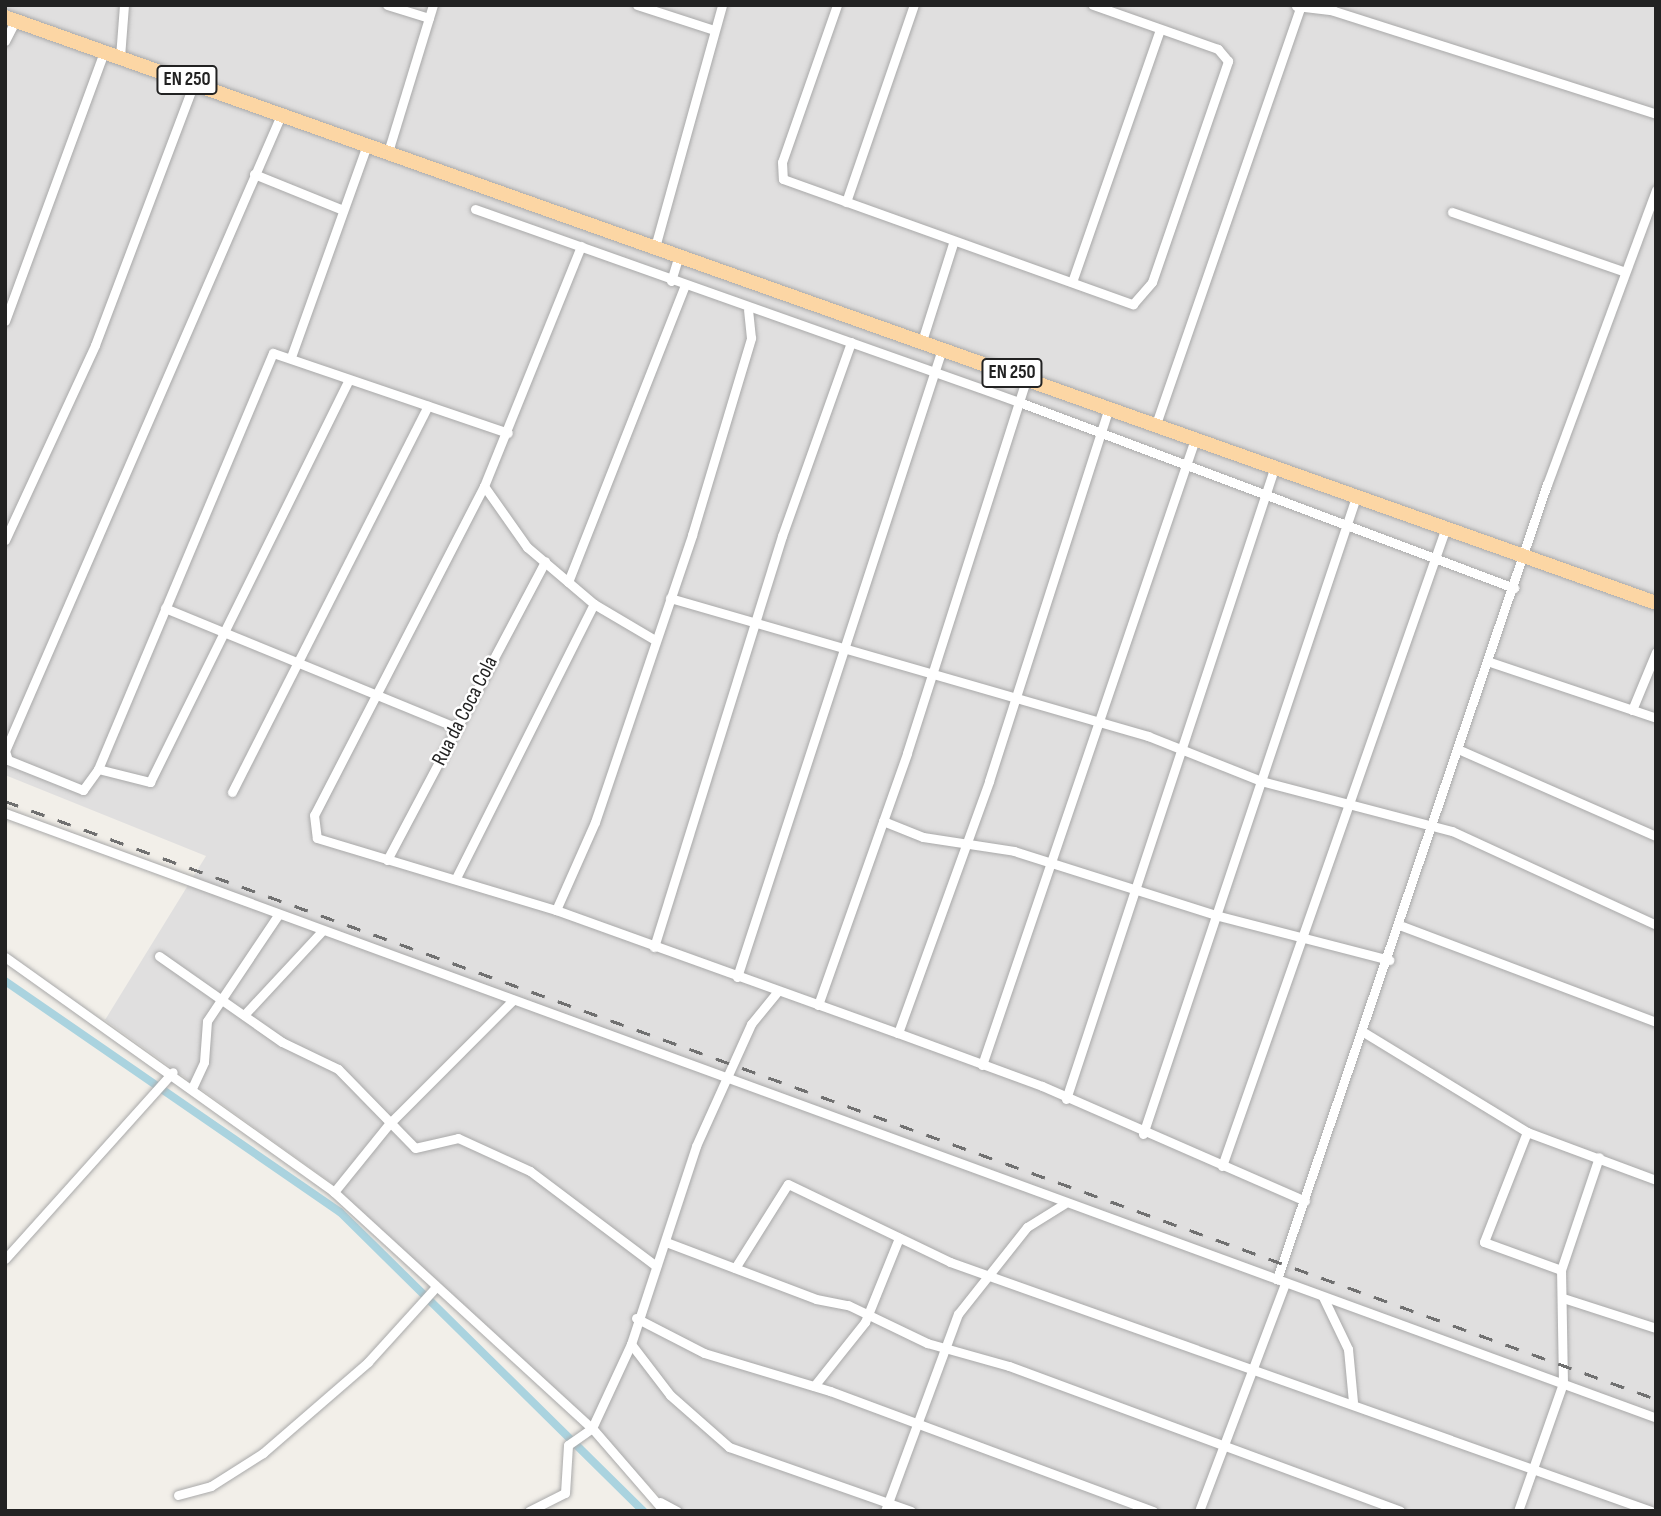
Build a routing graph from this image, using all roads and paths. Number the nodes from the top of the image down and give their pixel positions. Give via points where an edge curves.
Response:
1 (124, 5) edge
2 (387, 5) edge
3 (433, 5) edge
4 (637, 5) edge
5 (722, 5) edge
6 (837, 5) edge
7 (914, 5) edge
8 (1093, 5) edge
9 (1298, 6) edge
10 (1335, 8) edge
11 (429, 18) junction
12 (10, 19) edge
13 (1160, 29) junction
14 (714, 30) junction
15 (6, 42) edge
16 (104, 52) junction
17 (120, 58) junction
18 (194, 83) junction
19 (1656, 114) edge
20 (281, 115) junction
21 (368, 145) junction
22 (388, 152) junction
23 (254, 174) junction
24 (1656, 190) edge
25 (846, 202) junction
26 (475, 209) dead end
27 (343, 210) junction
28 (1452, 212) dead end
29 (953, 243) junction
30 (581, 246) junction
31 (655, 247) junction
32 (679, 255) junction
33 (1625, 272) junction
34 (671, 281) junction
35 (1072, 282) junction
36 (685, 285) junction
37 (748, 310) junction
38 (5, 321) edge
39 (922, 341) junction
40 (851, 342) junction
41 (942, 349) junction
42 (291, 358) junction
43 (933, 371) junction
44 (1027, 378) junction
45 (348, 381) junction
46 (1019, 402) junction
47 (428, 406) junction
48 (1109, 407) junction
49 (1156, 424) junction
50 (508, 433) junction
51 (1101, 433) junction
52 (1195, 439) junction
53 (1189, 467) junction
54 (1273, 469) junction
55 (484, 486) junction
56 (1265, 495) junction
57 (1356, 497) junction
58 (1347, 524) junction
59 (1445, 530) junction
60 (5, 540) edge
61 (1525, 556) junction
62 (1434, 558) junction
63 (545, 561) junction
64 (568, 582) junction
65 (1514, 588) junction
66 (670, 598) junction
67 (1656, 603) edge
68 (594, 604) junction
69 (165, 608) junction
70 (755, 624) junction
71 (221, 631) junction
72 (655, 640) junction
73 (845, 650) junction
74 (1656, 652) edge
75 (1490, 663) junction
76 (300, 664) junction
77 (931, 676) junction
78 (374, 694) junction
79 (1014, 701) junction
80 (1632, 710) junction
81 (1656, 718) edge
82 (1098, 726) junction
83 (457, 728) junction
84 (1180, 749) junction
85 (1460, 750) junction
86 (98, 769) junction
87 (1261, 781) junction
88 (232, 792) dead end
89 (1349, 802) junction
90 (5, 813) edge
91 (883, 821) junction
92 (1436, 826) junction
93 (1656, 836) edge
94 (965, 844) junction
95 (387, 860) junction
96 (1052, 863) junction
97 (456, 878) junction
98 (1135, 890) junction
99 (556, 910) junction
100 (278, 915) junction
101 (1219, 916) junction
102 (1656, 925) edge
103 (1402, 926) junction
104 (322, 931) junction
105 (1302, 936) junction
106 (654, 947) junction
107 (159, 956) dead end
108 (5, 957) edge
109 (1389, 960) junction
110 (737, 977) junction
111 (778, 991) junction
112 (223, 998) junction
113 (513, 1000) junction
114 (818, 1005) junction
115 (244, 1015) junction
116 (1656, 1022) edge
117 (898, 1033) junction
118 (1365, 1033) junction
119 (982, 1065) junction
120 (173, 1072) junction
121 (727, 1080) junction
122 (193, 1086) junction
123 (1066, 1099) junction
124 (390, 1122) junction
125 (1527, 1132) junction
126 (1143, 1134) junction
127 (1599, 1157) junction
128 (1222, 1166) junction
129 (1656, 1180) edge
130 (334, 1192) junction
131 (1306, 1201) junction
132 (1063, 1204) junction
133 (899, 1238) junction
134 (666, 1242) junction
135 (5, 1259) edge
136 (656, 1266) junction
137 (735, 1268) junction
138 (1561, 1270) junction
139 (987, 1274) junction
140 (1281, 1281) junction
141 (435, 1288) junction
142 (1323, 1297) junction
143 (1563, 1298) junction
144 (869, 1313) junction
145 (636, 1318) junction
146 (1656, 1328) edge
147 (631, 1344) junction
148 (940, 1348) junction
149 (1255, 1366) junction
150 (1563, 1382) junction
151 (814, 1386) junction
152 (1353, 1402) junction
153 (1656, 1418) edge
154 (913, 1423) junction
155 (592, 1428) junction
156 (1223, 1446) junction
157 (1532, 1466) junction
158 (178, 1495) dead end
159 (662, 1506) edge
160 (886, 1507) edge
161 (529, 1511) edge
162 (677, 1511) edge
163 (911, 1511) edge
164 (1153, 1511) edge
165 (1199, 1511) edge
166 (1400, 1511) edge
167 (1518, 1511) edge
168 (1651, 1511) edge

1 - 17 street
2 - 11 street
3 - 11 street
4 - 14 street
5 - 14 street
6 - 25 street via 780,174 792,185
7 - 25 street
8 - 13 street
9 - 10 street
9 - 49 street
10 - 19 street
11 - 22 street
12 - 15 street
12 - 16 main road, EN 250
13 - 35 street
13 - 35 street via 1218,49 1228,61 1192,169 1143,299 1127,304
14 - 31 street
16 - 17 main road, EN 250
16 - 38 street
17 - 18 main road, EN 250
18 - 20 main road, EN 250
18 - 60 street via 95,345
20 - 21 main road, EN 250
20 - 23 street
21 - 22 main road, EN 250
21 - 27 street
22 - 31 main road, EN 250
23 - 27 street
23 - 86 street via 5,751 18,766 83,790
24 - 33 street
25 - 29 street
26 - 30 street
27 - 42 street
28 - 33 street
29 - 35 street
29 - 39 street
30 - 34 street
30 - 50 street
31 - 32 main road, EN 250
32 - 34 street
32 - 39 main road, EN 250
33 - 61 street
34 - 36 street
36 - 37 street
36 - 64 street
37 - 40 street
37 - 66 street via 751,338
39 - 41 main road, EN 250
40 - 43 street
40 - 70 street
41 - 43 street
41 - 44 main road, EN 250
42 - 45 street
42 - 69 street via 271,355
43 - 46 street
43 - 73 street
44 - 46 street
44 - 48 main road, EN 250
45 - 47 street
45 - 71 street
46 - 51 street
46 - 77 street
47 - 50 street
47 - 76 street
48 - 49 main road, EN 250
48 - 51 street
49 - 52 main road, EN 250
50 - 55 street
51 - 53 street
51 - 79 street
52 - 53 street
52 - 54 main road, EN 250
53 - 56 street
53 - 82 street
54 - 56 street
54 - 57 main road, EN 250
55 - 63 street via 516,535
55 - 78 street
56 - 58 street
56 - 84 street
57 - 58 street
57 - 59 main road, EN 250
58 - 62 street
58 - 87 street
59 - 61 main road, EN 250
59 - 62 street
61 - 65 street
61 - 67 main road, EN 250
62 - 65 street
62 - 89 street
63 - 64 street
63 - 83 street, Rua da Coca Cola
64 - 68 street
65 - 75 street
66 - 70 street
66 - 72 street
68 - 72 street
68 - 97 street
69 - 71 street
69 - 86 street
70 - 73 street
70 - 106 street
71 - 76 street
71 - 86 street via 150,782
72 - 99 street via 594,822
73 - 77 street
73 - 110 street
74 - 80 street
75 - 80 street
75 - 85 street
76 - 78 street
76 - 88 street
77 - 79 street
77 - 91 street
78 - 83 street
78 - 95 street via 312,829 317,838
79 - 82 street
79 - 94 street
80 - 81 street
82 - 84 street
82 - 96 street
83 - 95 street, Rua da Coca Cola
84 - 87 street
84 - 98 street
85 - 92 street
85 - 93 street via 1540,788 1604,808
87 - 89 street
87 - 101 street
89 - 92 street
89 - 105 street
90 - 100 street
91 - 94 street
91 - 114 street
92 - 102 street
92 - 103 street
94 - 96 street
94 - 117 street
95 - 97 street
96 - 98 street
96 - 119 street
97 - 99 street
98 - 101 street
98 - 123 street
99 - 106 street
100 - 104 street
100 - 112 street
101 - 105 street
101 - 126 street
103 - 109 street
103 - 116 street
104 - 113 street
104 - 115 street
105 - 109 street
105 - 128 street via 1277,1024
106 - 110 street
107 - 112 street
108 - 120 street
109 - 118 street
110 - 111 street
111 - 114 street
111 - 121 street via 751,1024
112 - 115 street
112 - 122 street via 204,1028 204,1062
113 - 121 street
113 - 124 street
114 - 117 street
115 - 124 street via 338,1069
117 - 119 street
118 - 125 street
118 - 131 street
119 - 123 street
120 - 122 street
120 - 135 street
121 - 132 street
121 - 134 street via 696,1146
122 - 130 street
123 - 126 street
124 - 130 street
124 - 136 street via 415,1148 458,1138 530,1171
125 - 127 street
125 - 138 street via 1484,1242
126 - 128 street
127 - 129 street
127 - 138 street
128 - 131 street
130 - 141 street
131 - 140 street
132 - 139 street via 1027,1227
132 - 140 street
133 - 137 street via 786,1184
133 - 139 street
133 - 144 street
134 - 136 street
134 - 137 street
136 - 145 street
137 - 144 street
138 - 143 street
139 - 148 street
139 - 149 street
140 - 142 street
140 - 149 street
141 - 155 street
141 - 158 street via 368,1362 263,1453 211,1486
142 - 150 street
142 - 152 street via 1348,1349
143 - 146 street
143 - 150 street
144 - 148 street
144 - 151 street
145 - 147 street
145 - 151 street via 704,1353
147 - 155 street
147 - 160 street via 670,1395 721,1443
148 - 154 street
148 - 156 street via 1009,1366
149 - 152 street
149 - 156 street
150 - 153 street
150 - 157 street
151 - 154 street
152 - 157 street
154 - 160 street
154 - 164 street
155 - 159 street
155 - 161 street via 568,1445 565,1493
156 - 165 street
156 - 166 street
157 - 167 street
157 - 168 street
159 - 162 street
160 - 163 street

